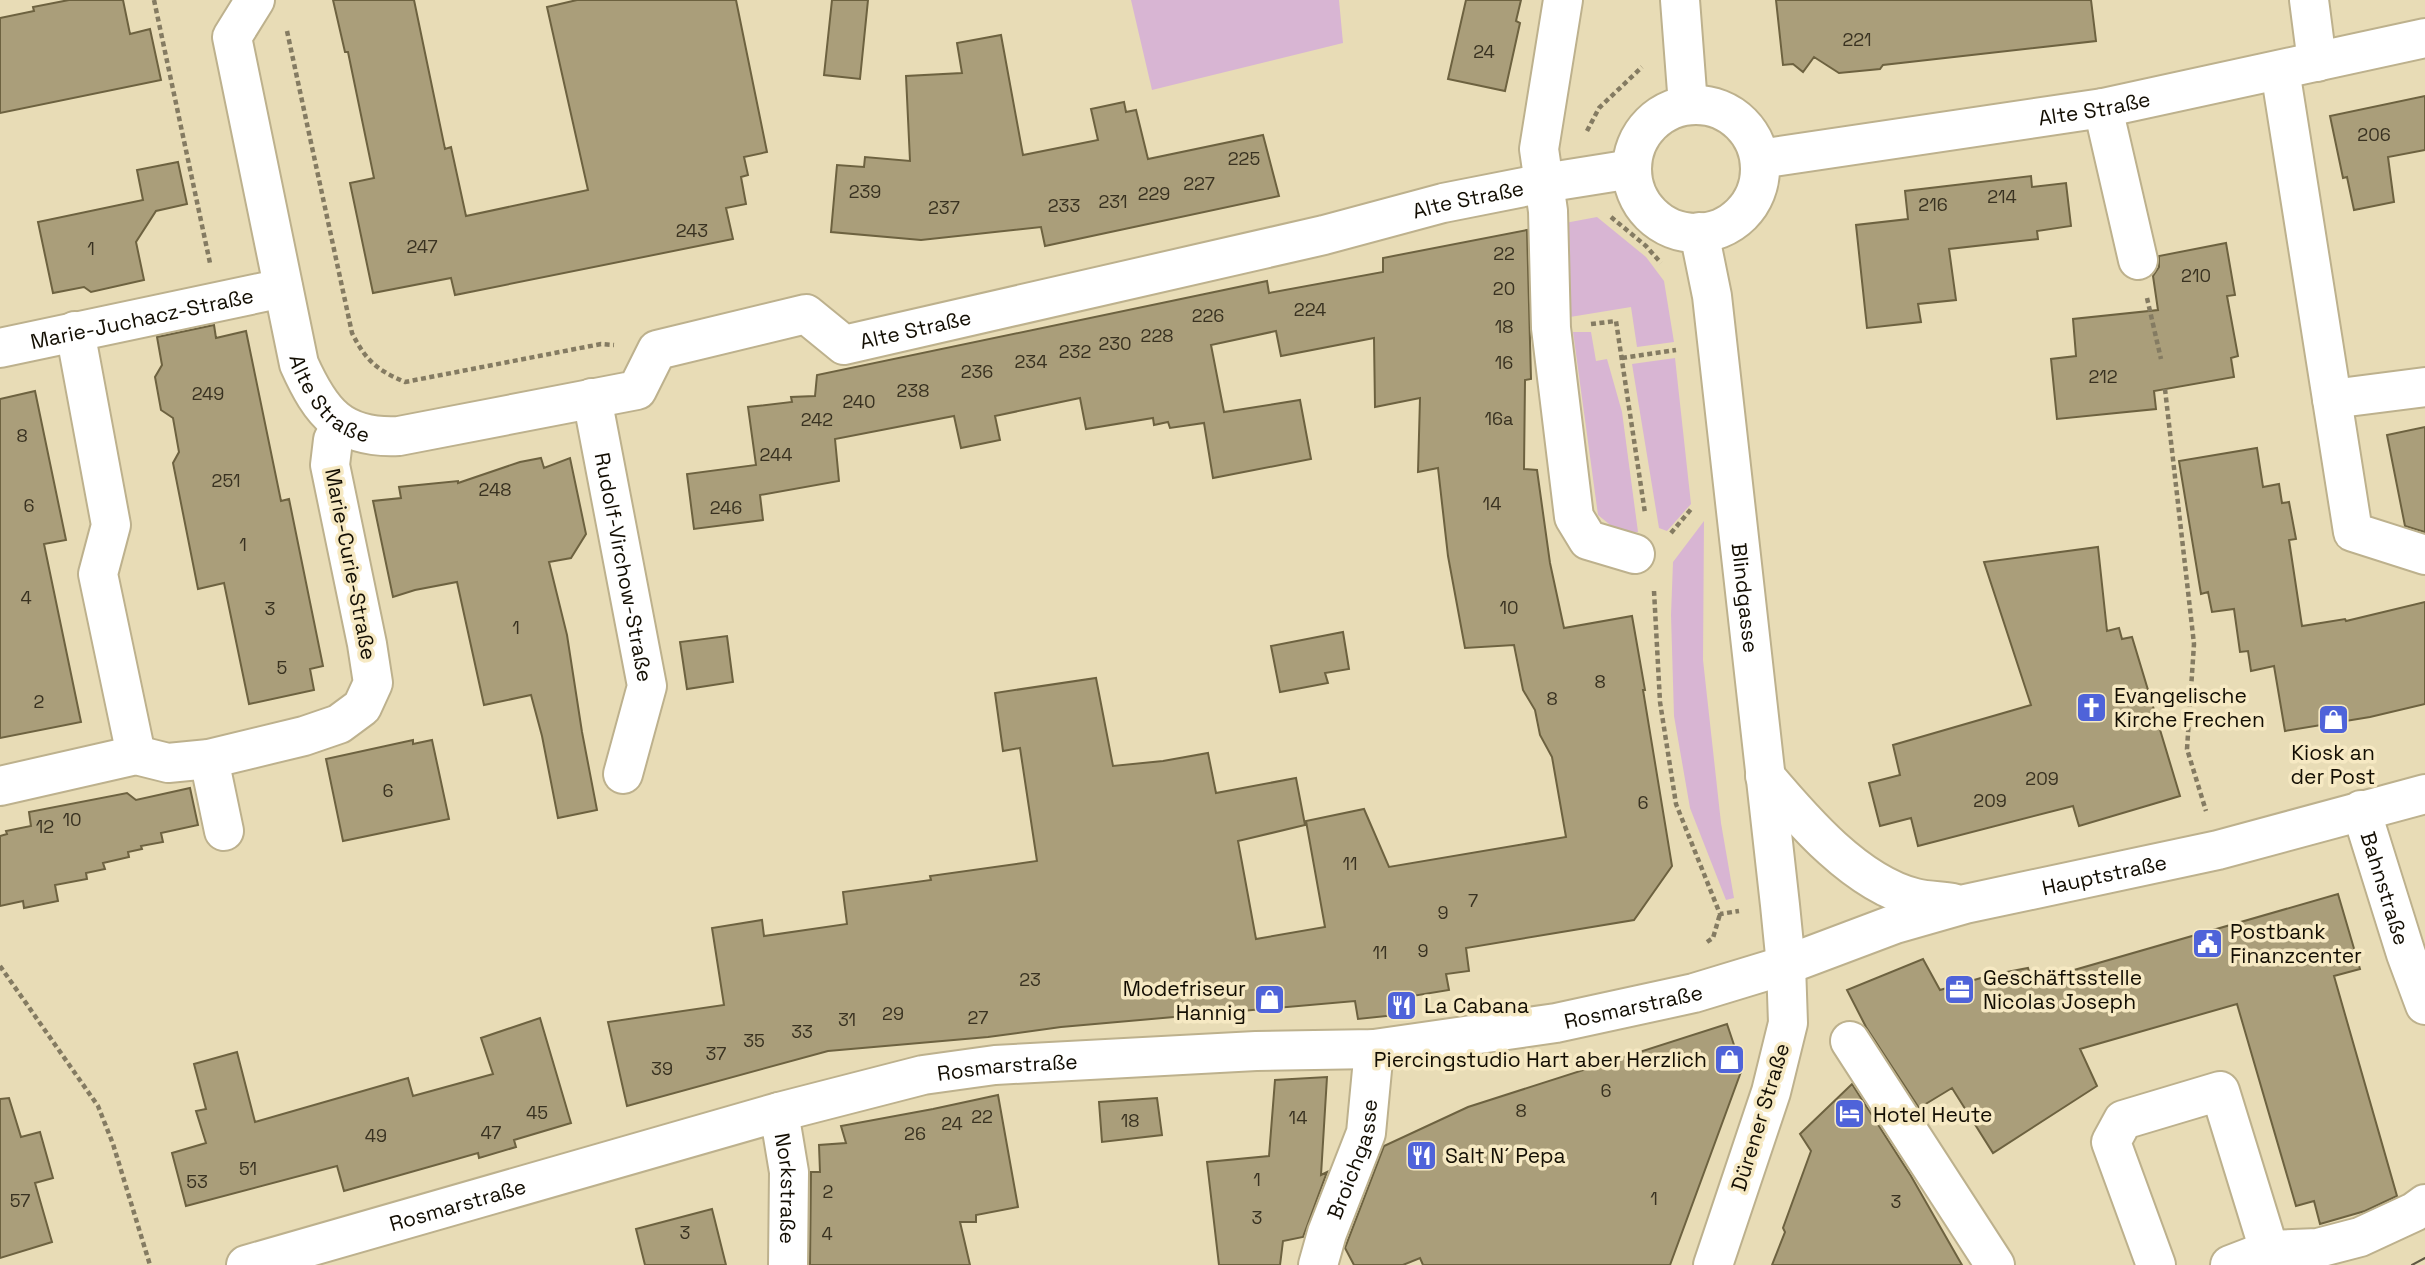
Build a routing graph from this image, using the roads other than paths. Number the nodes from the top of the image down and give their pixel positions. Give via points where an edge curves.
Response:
1 (256, 0) edge
2 (1563, 0) edge
3 (1680, 0) edge
4 (2309, 0) edge
5 (2425, 38) edge
6 (2317, 62) junction
7 (2280, 70) junction
8 (1688, 105) junction
9 (2103, 107) junction
10 (1760, 159) junction
11 (1632, 169) junction
12 (1543, 181) junction
13 (1699, 233) junction
14 (2138, 260) road end
15 (283, 288) junction
16 (75, 331) junction
17 (0, 348) edge
18 (2425, 387) edge
19 (592, 398) junction
20 (2332, 399) junction
21 (341, 425) junction
22 (2425, 555) edge
23 (1652, 558) road end
24 (136, 755) junction
25 (209, 759) junction
26 (624, 774) dead end
27 (1765, 776) junction
28 (0, 786) edge
29 (2425, 793) edge
30 (2361, 810) junction
31 (225, 831) dead end
32 (1965, 904) junction
33 (1786, 965) junction
34 (2425, 1005) edge
35 (1850, 1041) dead end
36 (1374, 1049) junction
37 (779, 1112) junction
38 (2425, 1204) edge
39 (2269, 1250) junction
40 (343, 1252) edge
41 (1330, 1254) edge
42 (246, 1265) edge
43 (788, 1265) edge
44 (1713, 1265) edge
45 (1996, 1265) edge
46 (2156, 1265) edge
47 (2230, 1265) edge

1 - 15 street, Alte Straße via 232,37
2 - 12 street
3 - 8 street
4 - 6 street
5 - 6 street, Alte Straße
6 - 7 street, Alte Straße
7 - 9 street, Alte Straße
7 - 20 street
8 - 10 street via 1704,105 1735,117 1747,129
8 - 11 street via 1655,120 1638,143
9 - 10 street, Alte Straße
9 - 14 street
10 - 13 street via 1760,180 1739,217
11 - 12 street, Alte Straße
11 - 13 street via 1635,190 1660,222
12 - 19 street, Alte Straße via 1324,236 844,345 806,314 657,350 637,390
12 - 23 street via 1551,328 1574,517 1588,540
13 - 27 street, Blindgasse via 1712,296
15 - 16 street, Marie-Juchacz-Straße
15 - 21 street, Alte Straße via 299,364 309,386
16 - 17 street, Marie-Juchacz-Straße
16 - 24 street via 111,525 98,574
18 - 20 street
19 - 21 street, Alte Straße via 399,436 375,437
19 - 26 street, Rudolf-Virchow-Straße via 647,686
20 - 22 street via 2353,533
21 - 25 street, Marie-Curie-Straße via 332,440 330,465 373,683 362,707 339,724
24 - 25 street, Marie-Curie-Straße via 167,762
24 - 28 street, Marie-Curie-Straße
25 - 31 street
27 - 32 street via 1857,870 1914,898
27 - 33 street, Blindgasse
29 - 30 street, Hauptstraße
30 - 32 street, Hauptstraße via 2218,850
30 - 34 street, Bahnstraße
32 - 33 street, Hauptstraße via 1870,932
33 - 36 street, Rosmarstraße via 1694,993 1556,1023
33 - 44 street, Dürener Straße via 1788,1023 1771,1092
35 - 45 street
36 - 37 street, Rosmarstraße via 995,1065 923,1075
36 - 41 street, Broichgasse via 1366,1133
37 - 40 street, Rosmarstraße
37 - 43 street, Norkstraße via 789,1172
38 - 39 street via 2360,1237 2318,1248
39 - 46 street via 2220,1091 2123,1120 2111,1142
39 - 47 street
40 - 42 street, Rosmarstraße

